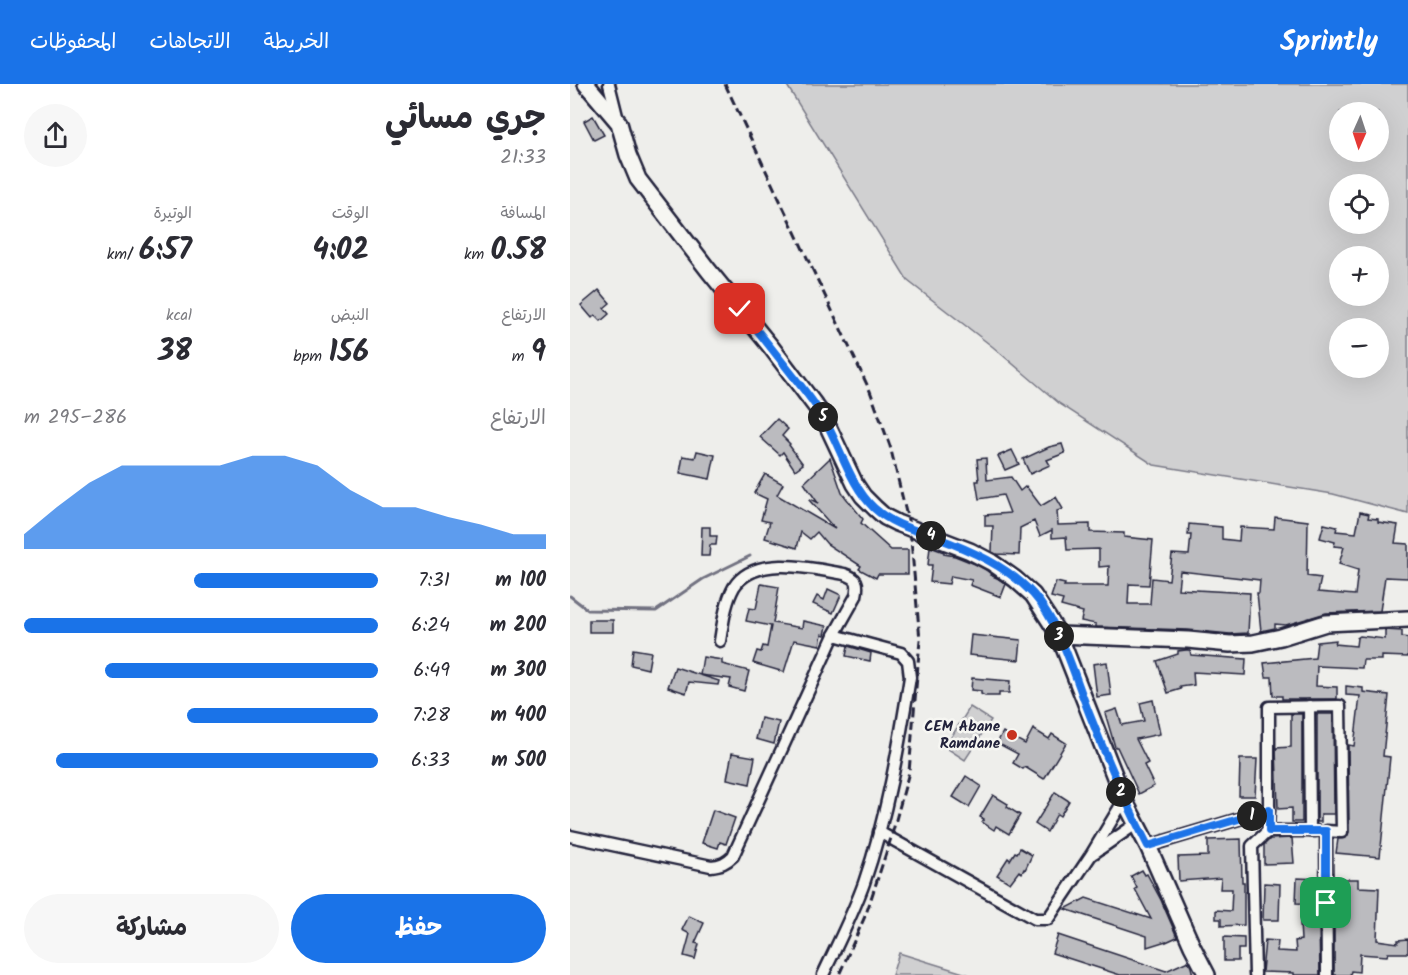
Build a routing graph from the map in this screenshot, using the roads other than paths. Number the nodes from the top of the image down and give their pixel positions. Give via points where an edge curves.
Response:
1 (586, 84) edge
2 (609, 84) edge
3 (619, 123) junction
4 (1408, 619) edge
5 (834, 635) junction
6 (1059, 635) junction
7 (720, 641) dead end
8 (1309, 706) junction
9 (1124, 800) junction
10 (1269, 810) junction
11 (1136, 824) junction
12 (1269, 831) junction
13 (1310, 831) junction
14 (1326, 831) junction
15 (879, 832) junction
16 (570, 836) edge
17 (1148, 846) junction
18 (1091, 855) junction
19 (823, 975) edge
20 (1207, 975) edge
21 (1255, 975) edge
22 (1327, 975) edge

1 - 3 street
2 - 3 street
3 - 6 street via 638,178 823,416 863,496 897,524 992,562 1033,595
4 - 6 street via 1326,623 1253,643
5 - 7 street via 856,596 857,582 852,576 775,566 749,573 734,587
5 - 15 street via 901,653 909,665 905,706
5 - 16 street via 733,856 725,863 711,866
6 - 9 street
8 - 10 street via 1269,707
8 - 13 street
8 - 14 street via 1340,706 1342,832
9 - 11 street
9 - 18 street
10 - 12 street
10 - 17 street
11 - 17 street
11 - 18 street
12 - 13 street
12 - 21 street via 1252,846
13 - 14 street
14 - 22 street
15 - 18 street via 1035,919 1048,919
15 - 19 street via 864,884
17 - 20 street

